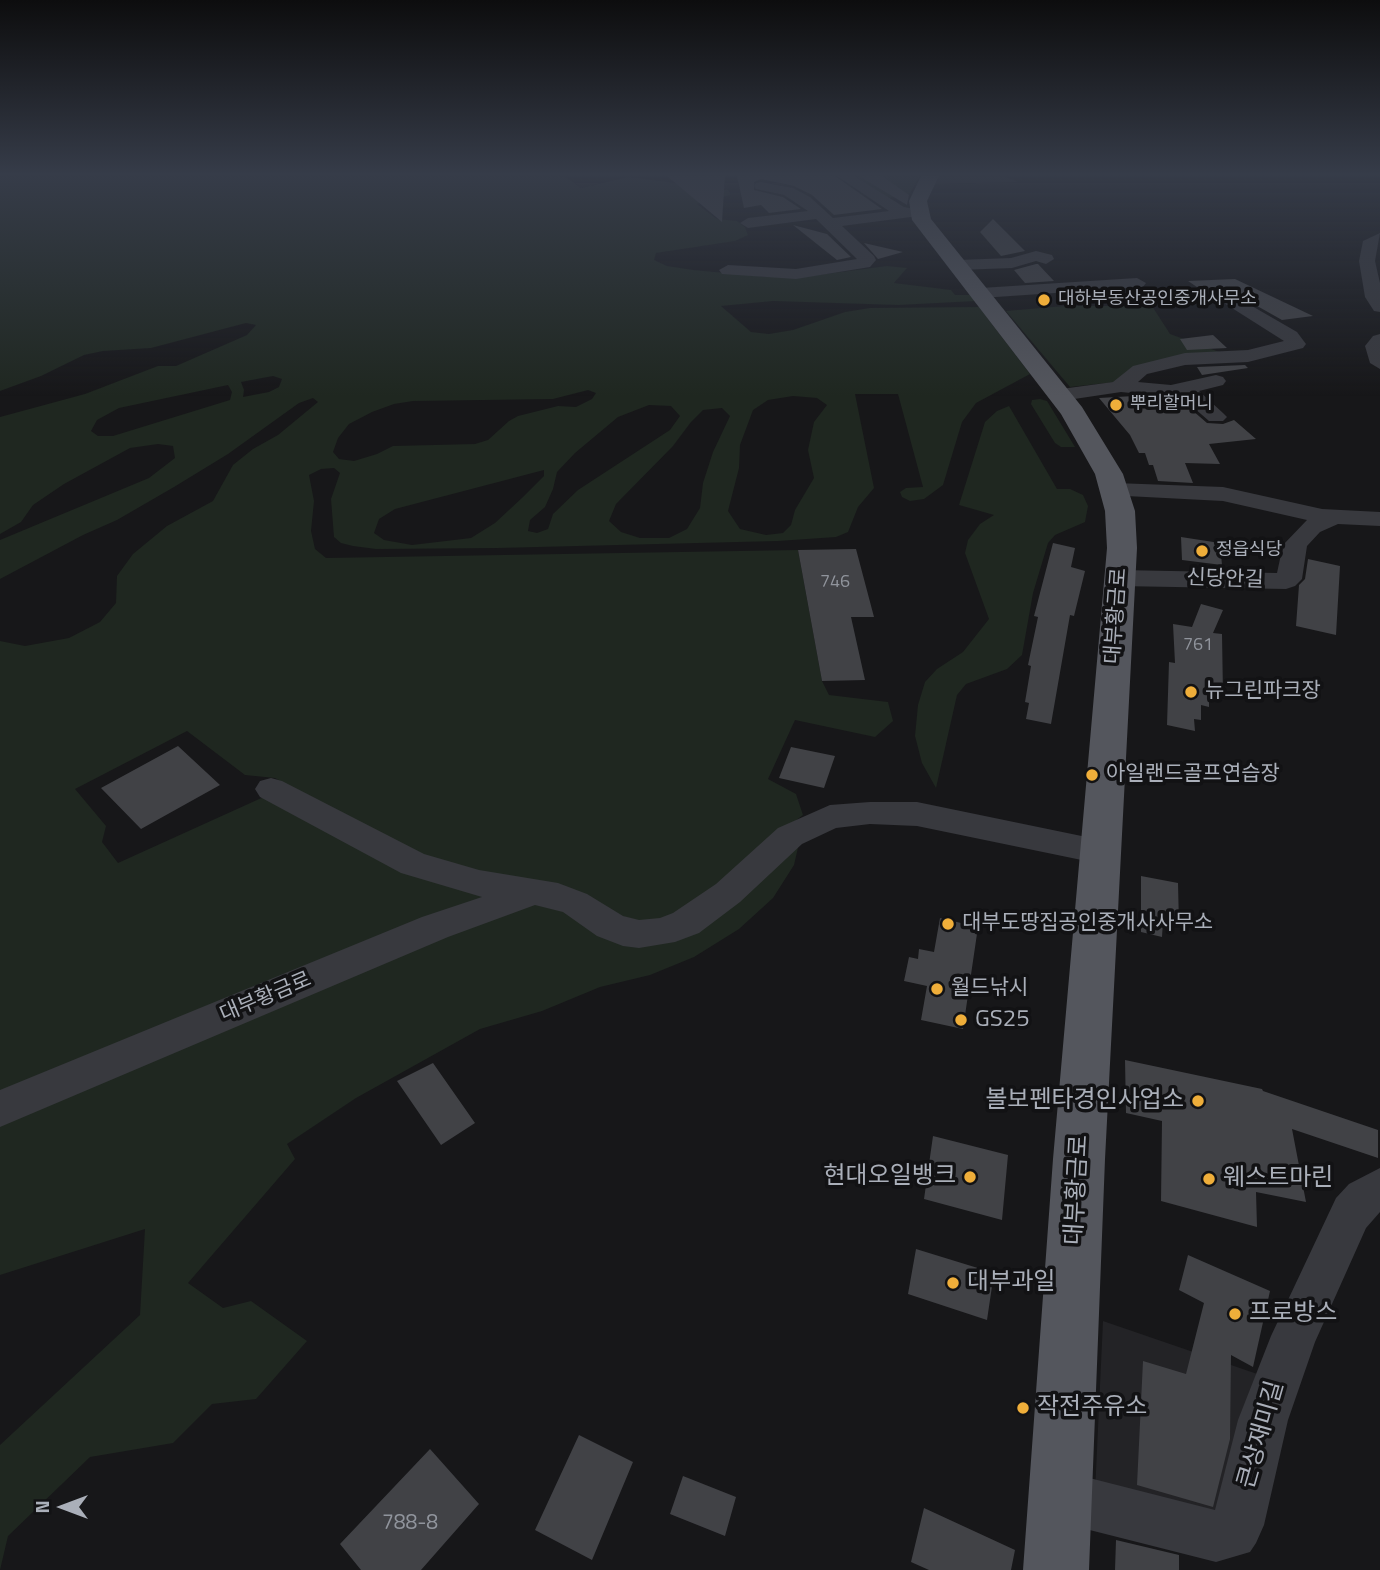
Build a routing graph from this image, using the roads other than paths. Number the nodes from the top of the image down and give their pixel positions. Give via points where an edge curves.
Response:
1 (858, 249) edge
2 (944, 249) edge
3 (1368, 249) edge
4 (1046, 259) dead end
5 (728, 270) dead end
6 (969, 279) junction
7 (1137, 283) dead end
8 (1219, 292) dead end
9 (1380, 307) edge
10 (1380, 340) edge
11 (1380, 363) edge
12 (1216, 381) dead end
13 (1120, 386) junction
14 (1183, 388) junction
15 (1061, 395) junction
16 (1216, 417) dead end
17 (1115, 490) junction
18 (1332, 518) junction
19 (1380, 519) edge
20 (1119, 578) junction
21 (271, 789) dead end
22 (1101, 852) junction
23 (534, 892) junction
24 (0, 1109) edge
25 (1380, 1188) edge
26 (1062, 1497) junction
27 (1056, 1570) edge

1 - 5 street via 867,262 796,274
2 - 6 main road, 대부황금로
3 - 9 street via 1374,297
4 - 6 street via 1036,256
6 - 7 street
6 - 15 main road, 대부황금로
8 - 13 street via 1296,344 1248,356 1163,364 1140,370
10 - 11 street via 1375,346
12 - 14 street
13 - 14 street
13 - 15 street
14 - 16 street
15 - 17 main road, 대부황금로
17 - 18 street via 1223,494
17 - 20 main road, 대부황금로 via 1121,529
18 - 19 street
18 - 20 street, 신당안길 via 1311,527 1294,545 1286,581
20 - 22 main road, 대부황금로
21 - 23 street via 413,864 479,883
22 - 23 street via 944,818 870,813 830,817 790,836 706,911 662,932 623,932 575,903
22 - 26 main road, 대부황금로
23 - 24 street, 대부황금로 via 435,927
25 - 26 street, 큰상재미길 via 1351,1213 1294,1336 1263,1420 1238,1525 1231,1533 1216,1536
26 - 27 main road, 대부황금로

